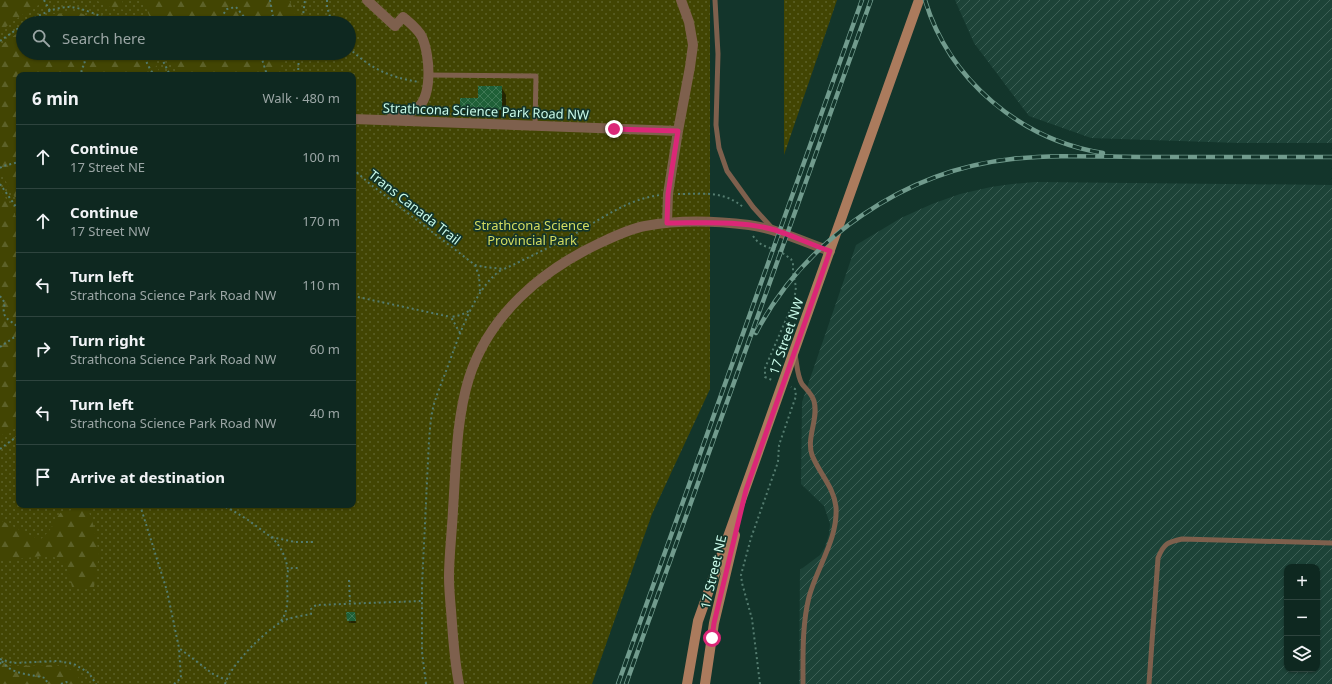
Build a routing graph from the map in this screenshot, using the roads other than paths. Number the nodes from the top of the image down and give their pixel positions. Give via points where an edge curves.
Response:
1 (367, 0) edge
2 (681, 0) edge
3 (715, 0) edge
4 (919, 0) edge
5 (428, 79) junction
6 (356, 119) edge
7 (366, 119) junction
8 (535, 126) junction
9 (678, 131) junction
10 (667, 223) junction
11 (774, 230) junction
12 (830, 251) junction
13 (794, 352) junction
14 (746, 490) junction
15 (1332, 543) edge
16 (459, 684) edge
17 (687, 684) edge
18 (705, 684) edge
19 (803, 684) edge
20 (1149, 684) edge

1 - 5 street, Strathcona Science Park Road NW via 395,26 403,17 422,36
2 - 9 street via 693,44
3 - 11 lane via 718,54 716,126 719,148 727,171 753,207
4 - 12 main road, 17 Street NW
5 - 7 street, Strathcona Science Park Road NW via 422,104 414,111
5 - 8 lane via 536,76
6 - 7 street, Strathcona Science Park Road NW
7 - 8 street, Strathcona Science Park Road NW
8 - 9 street, Strathcona Science Park Road NW
9 - 10 street via 668,194
10 - 11 street via 721,223
10 - 16 street via 644,226 620,234 568,260 530,287 511,306 480,351 470,376 460,416 449,577 453,647
11 - 12 street
12 - 13 main road, 17 Street NW
13 - 14 main road, 17 Street NW
13 - 19 lane via 801,383 814,400 812,454 832,491 836,507 831,541 809,597 804,624
14 - 17 main road, 17 Street NW via 698,621
14 - 18 main road, 17 Street NE via 714,623
15 - 20 lane via 1182,539 1162,547 1158,558

